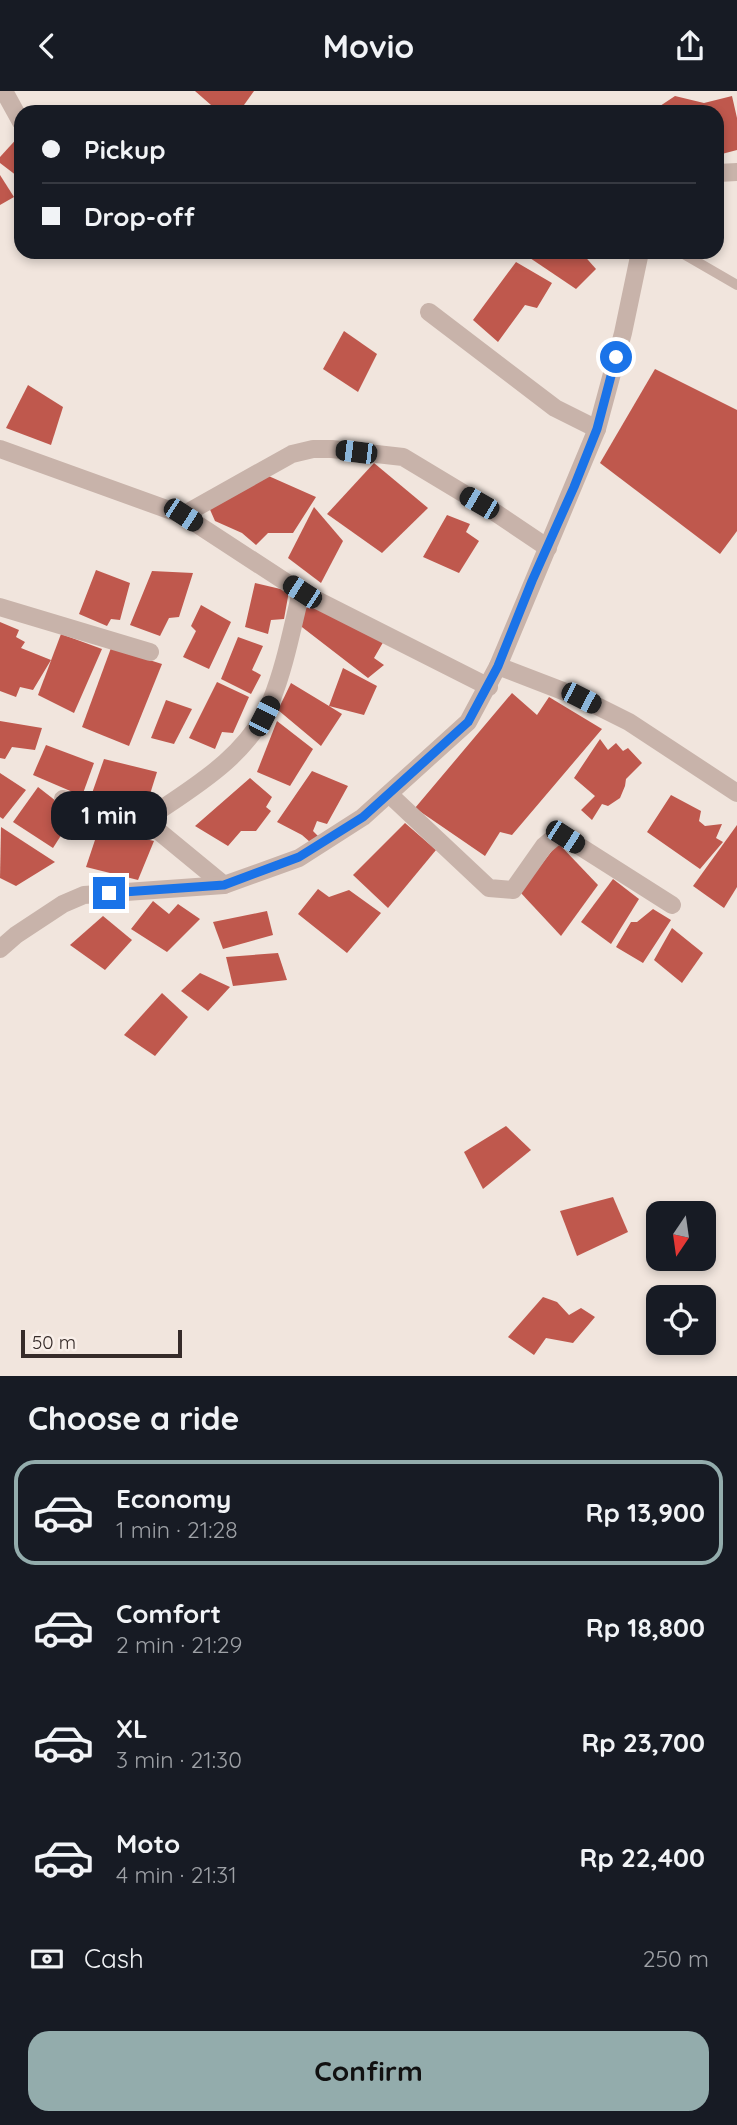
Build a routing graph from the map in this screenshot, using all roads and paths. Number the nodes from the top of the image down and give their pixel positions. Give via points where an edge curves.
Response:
1 (4, 91) edge
2 (14, 109) edge
3 (639, 259) edge
4 (692, 259) edge
5 (737, 285) edge
6 (429, 312) dead end
7 (597, 429) junction
8 (0, 449) edge
9 (183, 515) junction
10 (548, 548) junction
11 (302, 592) junction
12 (0, 607) edge
13 (150, 652) dead end
14 (498, 666) junction
15 (489, 687) junction
16 (737, 793) edge
17 (390, 795) junction
18 (63, 799) dead end
19 (145, 820) junction
20 (224, 885) junction
21 (671, 905) dead end
22 (0, 949) edge

1 - 2 street
3 - 7 street
4 - 5 lane
6 - 7 street via 555,408
7 - 10 street
8 - 9 street
9 - 10 street via 292,454 332,449 403,457
9 - 11 street
10 - 14 street
11 - 15 street
11 - 19 street via 277,684 256,729 206,780
12 - 13 street
14 - 15 street
14 - 16 street via 629,722
15 - 17 street via 468,722
17 - 20 street via 299,857
17 - 21 street via 489,888 513,890 556,836 565,837
18 - 19 street
19 - 20 street
20 - 22 street via 84,895 63,904

